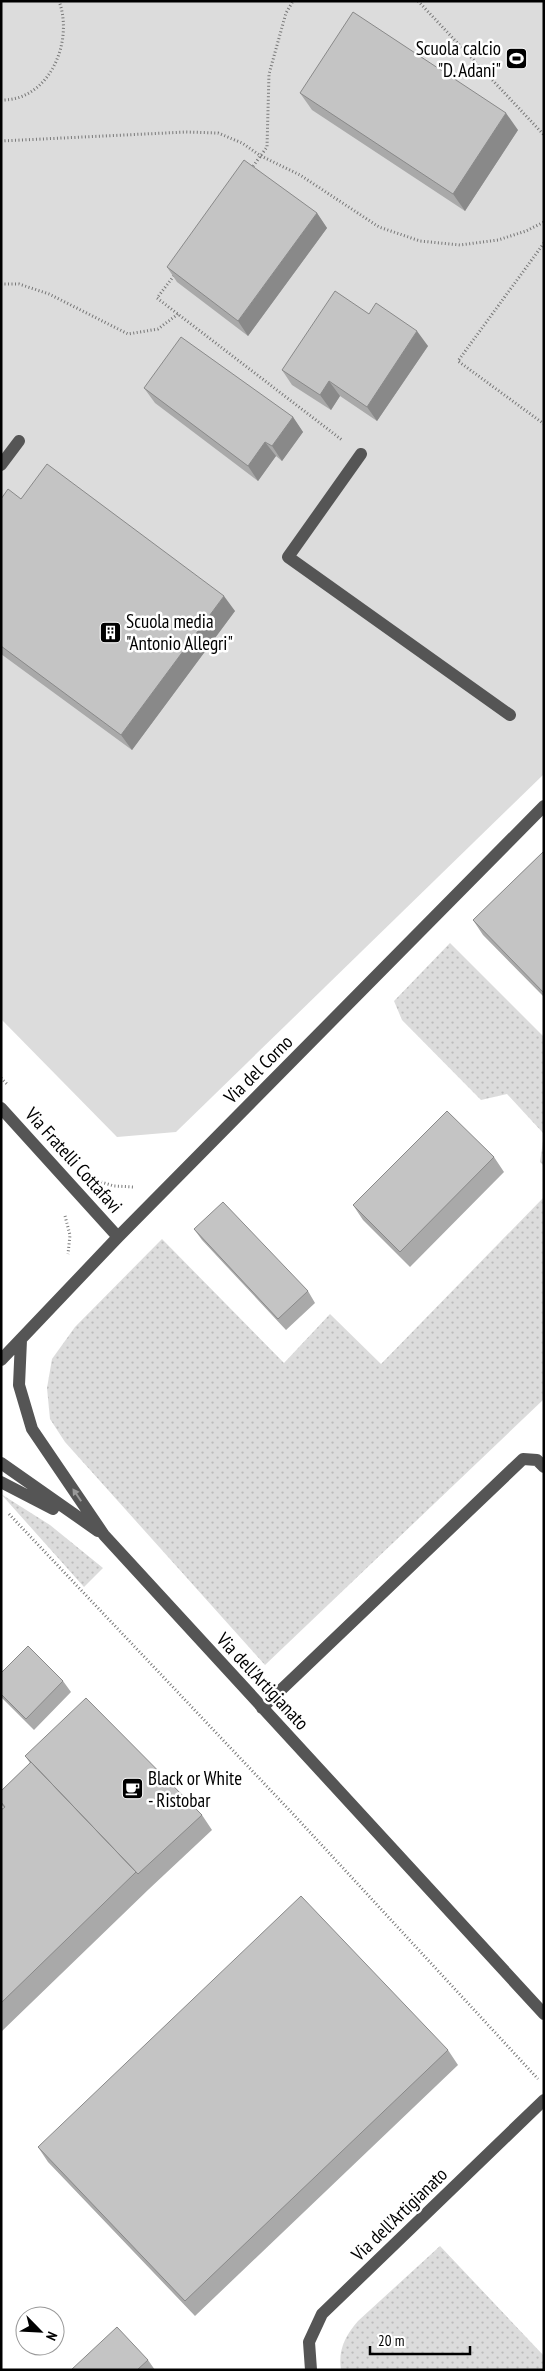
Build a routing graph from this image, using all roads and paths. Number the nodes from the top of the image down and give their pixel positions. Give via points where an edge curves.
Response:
1 (59, 1) edge
2 (293, 1) edge
3 (418, 1) edge
4 (1, 100) edge
5 (544, 135) edge
6 (1, 141) edge
7 (261, 156) junction
8 (250, 171) edge
9 (544, 222) edge
10 (544, 243) edge
11 (180, 266) edge
12 (1, 284) edge
13 (178, 314) junction
14 (544, 424) edge
15 (19, 440) dead end
16 (361, 454) joint
17 (1, 465) edge
18 (510, 715) dead end
19 (544, 806) edge
20 (1, 1078) edge
21 (8, 1085) dead end
22 (1, 1108) edge
23 (99, 1181) dead end
24 (170, 1185) junction
25 (63, 1212) dead end
26 (118, 1237) junction
27 (66, 1261) dead end
28 (21, 1340) junction
29 (1, 1360) edge
30 (1, 1463) edge
31 (544, 1466) edge
32 (1, 1482) edge
33 (8, 1514) dead end
34 (104, 1535) junction
35 (262, 1708) junction
36 (544, 2014) edge
37 (544, 2085) edge
38 (544, 2100) edge
39 (311, 2370) edge

1 - 4 path via 63,30 56,64 44,81 24,95
2 - 7 path via 286,13 269,74 267,148
3 - 5 path
6 - 7 path via 218,133 242,143
7 - 8 path
7 - 9 path via 300,175 379,227 420,241 460,245 498,240
10 - 14 path via 458,361
11 - 13 path via 157,298
12 - 13 path via 19,284 49,294 128,334 158,329
13 - 16 path
15 - 17 street
16 - 18 street via 288,557
19 - 24 street, Via del Corno
20 - 21 path
22 - 26 street, Via Fratelli Cottafavi
23 - 24 path via 133,1188
24 - 26 street, Via del Corno
25 - 27 path via 70,1235
26 - 28 street, Via del Corno
28 - 29 street, Via del Corno
34 -> 28 street, Via dell'Artigianato via 32,1429 19,1386
30 - 34 street
31 - 35 street via 537,1460 523,1459
32 - 34 street
33 - 37 path via 294,1815
34 - 35 street, Via dell'Artigianato
35 - 36 street, Via dell'Artigianato
38 - 39 street, Via dell'Artigianato via 322,2314 309,2342

